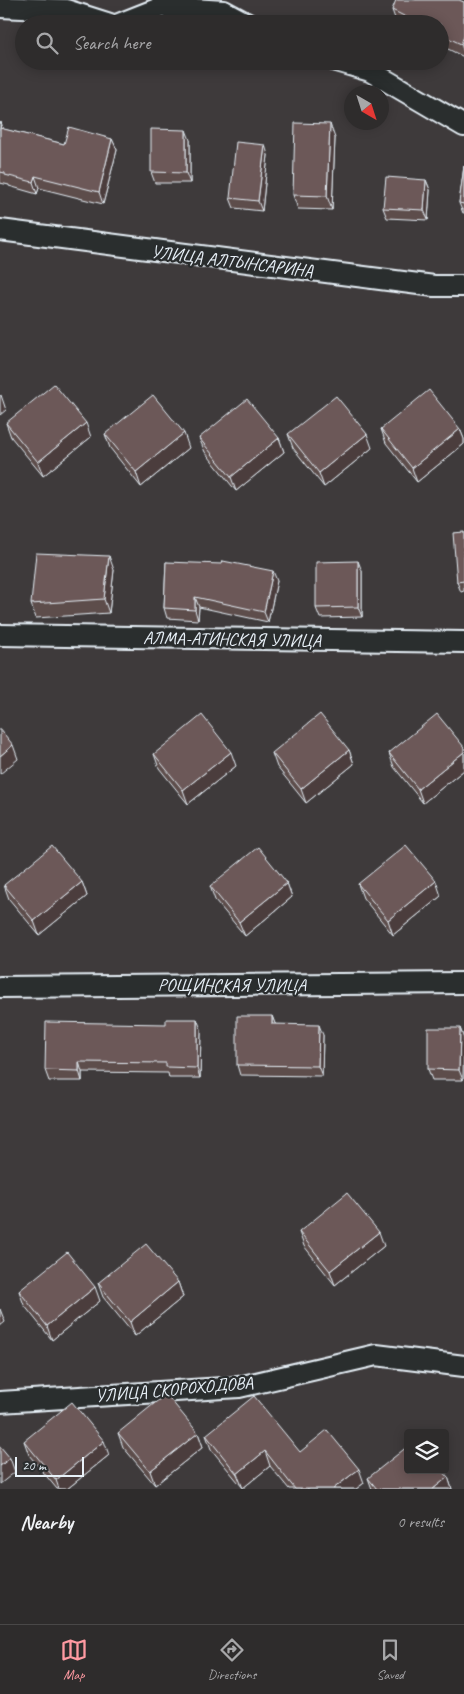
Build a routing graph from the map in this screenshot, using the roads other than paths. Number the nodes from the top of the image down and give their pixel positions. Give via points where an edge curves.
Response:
1 (162, 4) edge
2 (0, 7) edge
3 (82, 15) edge
4 (138, 15) edge
5 (230, 15) edge
6 (367, 70) edge
7 (464, 126) edge
8 (0, 230) edge
9 (464, 286) edge
10 (0, 635) edge
11 (464, 642) edge
12 (464, 983) edge
13 (0, 987) edge
14 (464, 1366) edge
15 (0, 1402) edge

1 - 4 street
1 - 5 street
2 - 3 street via 66,10
6 - 7 street
8 - 9 street, УЛИЦА АЛТЫНСАРИНА via 434,286
10 - 11 street, АЛМА-АТИНСКАЯ УЛИЦА
12 - 13 street, РОЩИНСКАЯ УЛИЦА
14 - 15 street, УЛИЦА СКОРОХОДОВА via 376,1355 239,1386

